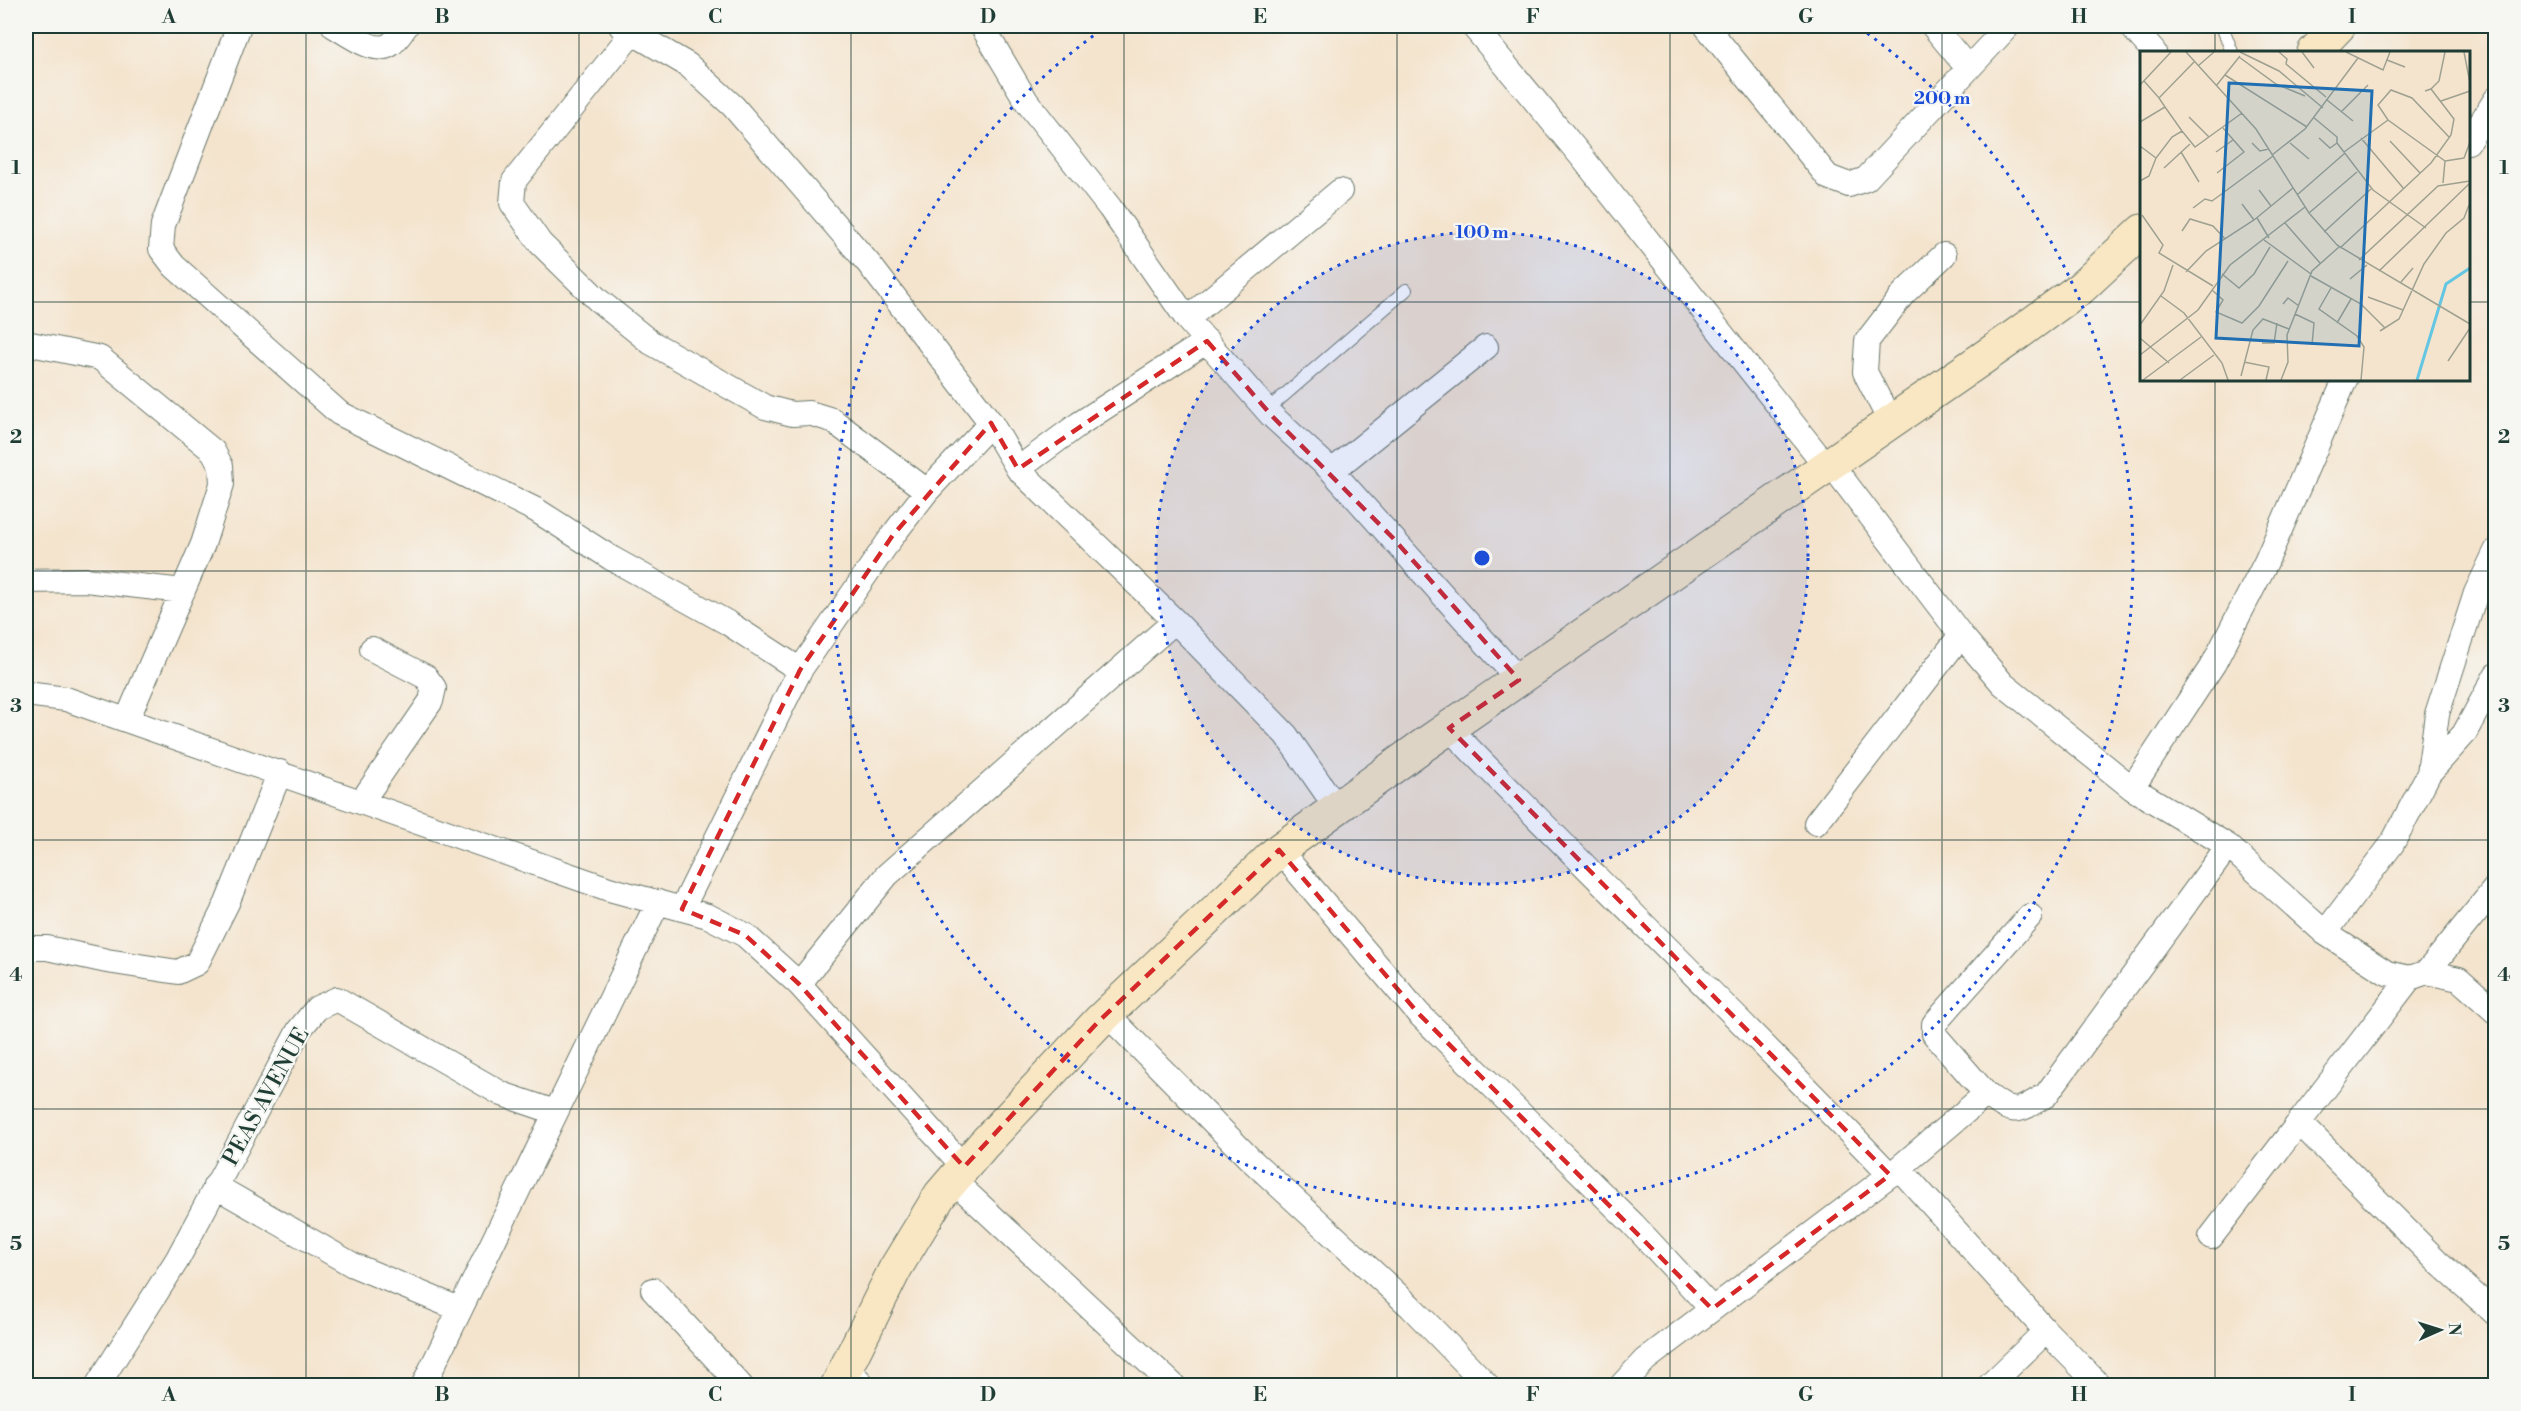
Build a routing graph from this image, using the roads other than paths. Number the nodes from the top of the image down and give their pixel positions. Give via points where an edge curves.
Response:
1 (239, 26) edge
2 (334, 26) edge
3 (406, 26) edge
4 (1473, 26) edge
5 (1706, 26) edge
6 (1932, 26) edge
7 (2008, 26) edge
8 (2131, 26) edge
9 (2222, 26) edge
10 (2339, 26) edge
11 (627, 29) edge
12 (989, 29) edge
13 (2153, 51) edge
14 (2232, 51) edge
15 (2315, 51) edge
16 (1967, 67) junction
17 (2496, 99) edge
18 (2470, 140) edge
19 (1340, 191) dead end
20 (2140, 233) edge
21 (1944, 255) dead end
22 (1406, 290) dead end
23 (1187, 319) junction
24 (1207, 341) junction
25 (26, 343) edge
26 (1486, 347) dead end
27 (2345, 381) edge
28 (1267, 410) junction
29 (991, 423) junction
30 (1891, 423) junction
31 (1829, 466) junction
32 (1018, 469) junction
33 (1332, 471) junction
34 (927, 491) junction
35 (2496, 551) edge
36 (26, 581) edge
37 (183, 591) junction
38 (1175, 621) junction
39 (1961, 635) junction
40 (372, 649) dead end
41 (800, 670) junction
42 (2496, 675) edge
43 (1519, 680) junction
44 (26, 694) edge
45 (127, 720) junction
46 (1449, 728) junction
47 (280, 772) junction
48 (2428, 773) junction
49 (2132, 788) junction
50 (362, 801) junction
51 (1336, 807) junction
52 (1816, 822) dead end
53 (2228, 846) junction
54 (1279, 850) junction
55 (2496, 886) edge
56 (657, 902) junction
57 (682, 909) junction
58 (2030, 916) dead end
59 (2325, 933) junction
60 (26, 948) edge
61 (2419, 975) junction
62 (799, 984) junction
63 (2496, 1012) edge
64 (1107, 1014) junction
65 (1986, 1094) junction
66 (555, 1112) junction
67 (2300, 1123) junction
68 (1894, 1171) junction
69 (959, 1174) junction
70 (215, 1186) junction
71 (2211, 1237) dead end
72 (653, 1290) dead end
73 (459, 1309) junction
74 (1712, 1309) junction
75 (2496, 1314) edge
76 (2046, 1331) junction
77 (849, 1379) edge
78 (97, 1386) edge
79 (423, 1386) edge
80 (741, 1386) edge
81 (1174, 1386) edge
82 (1488, 1386) edge
83 (1621, 1386) edge
84 (1989, 1386) edge
85 (2100, 1386) edge

1 - 41 street via 163,225 161,249 174,266 339,413 536,510
2 - 3 street via 370,46 383,48
4 - 31 street
5 - 16 street via 1828,177 1849,185 1866,178
6 - 16 street
7 - 16 street
8 - 13 street
9 - 14 lane
10 - 15 street
11 - 29 street via 688,65 733,105 869,264
11 - 34 street via 514,181 512,203 540,243 598,300 650,342 765,407 832,420
12 - 23 street via 1027,102 1110,208
17 - 18 street
19 - 23 street
20 - 30 street via 2082,286
21 - 30 street via 1904,293 1867,341 1865,372
22 - 28 lane
23 - 24 street
24 - 28 street
24 - 32 street via 1079,424
25 - 37 street via 100,358 213,451 221,466 222,484
26 - 33 street
27 - 49 street via 2266,562 2214,663
28 - 33 street
29 - 32 street
29 - 34 street
30 - 31 street
31 - 39 street
31 - 43 street
32 - 38 street
33 - 43 street
34 - 41 street
35 - 48 street via 2476,593 2437,714
36 - 37 street via 85,580
37 - 45 street
38 - 51 street via 1286,735
38 - 62 street via 887,875
39 - 49 street via 2003,684
39 - 52 street
40 - 50 street via 426,677 434,688 431,701
41 - 57 street
42 - 48 street via 2464,734
43 - 46 street
44 - 45 street via 66,699
45 - 47 street
46 - 51 street
46 - 68 street
47 - 50 street
47 - 60 street via 227,903 197,963 178,972 47,948
48 - 59 street via 2392,844
49 - 53 street
50 - 56 street via 609,889
51 - 54 street
53 - 59 street
53 - 65 street via 2046,1095 2021,1110 2006,1109
54 - 64 street
54 - 74 street via 1418,1013 1632,1224
55 - 61 street
56 - 57 street
56 - 66 street
57 - 62 street via 708,916 745,935
58 - 65 street via 1934,1024 1934,1034
59 - 61 street via 2387,974
61 - 63 street via 2459,979
61 - 67 street
62 - 69 street
64 - 69 street
64 - 82 street via 1249,1158 1411,1308
65 - 68 street
66 - 70 street, PEAS AVENUE via 502,1094 337,999 317,1008 298,1030
66 - 73 street
67 - 71 street
67 - 75 street via 2438,1262
68 - 74 street
68 - 76 street
69 - 77 street via 940,1195 895,1269
69 - 81 street
70 - 73 street via 353,1264
70 - 78 street, PEAS AVENUE via 177,1260
72 - 80 street
73 - 79 street
74 - 83 street via 1645,1360
76 - 84 street
76 - 85 street

